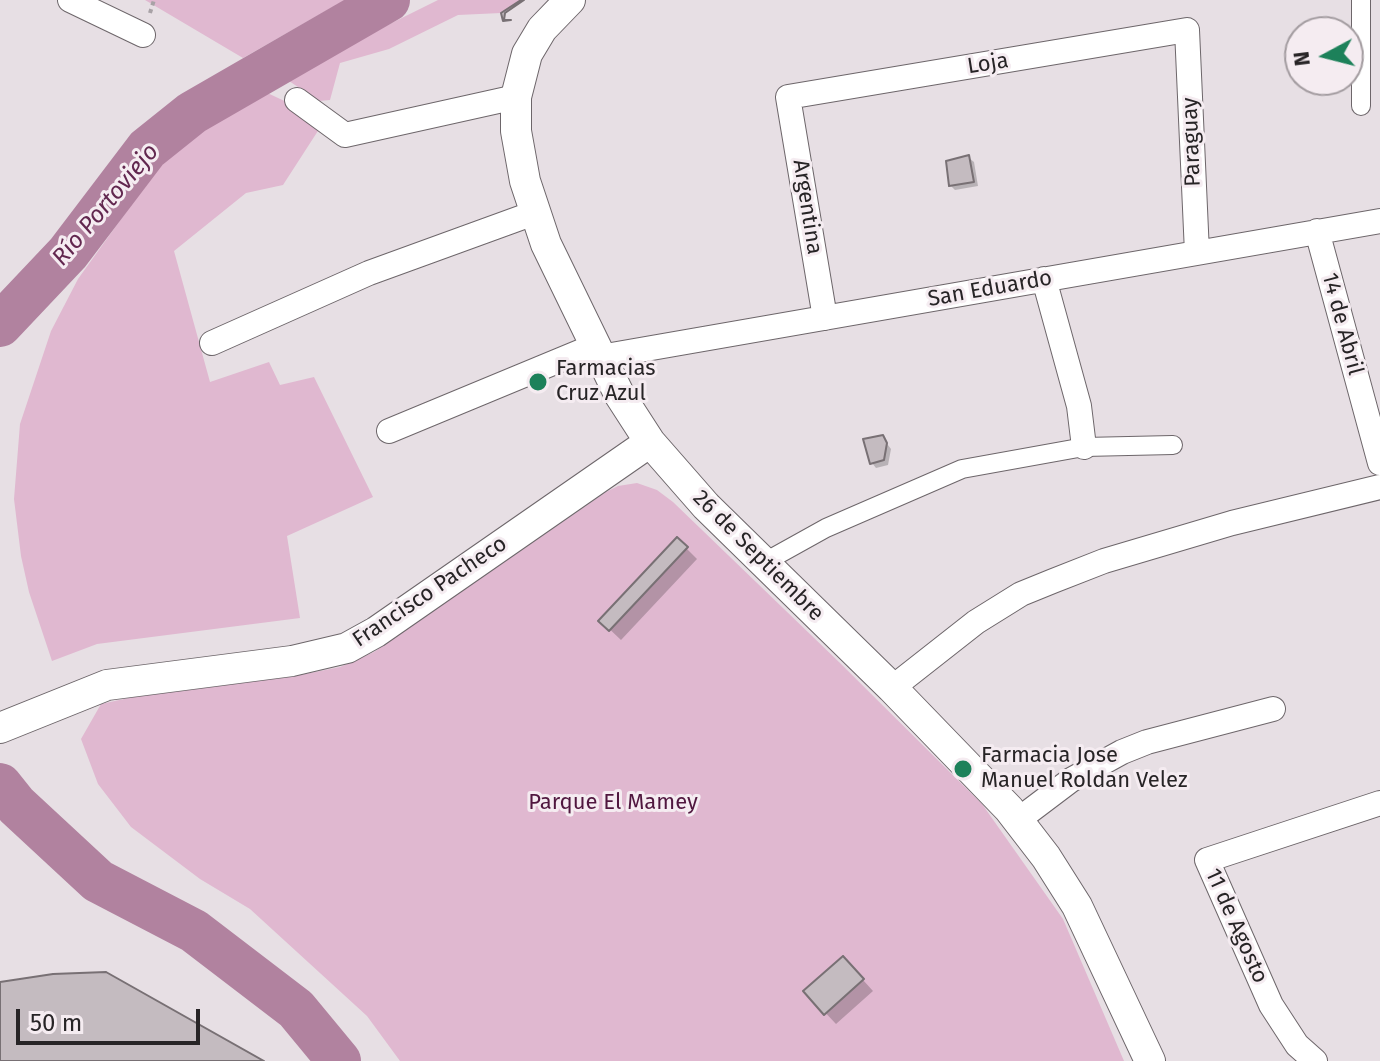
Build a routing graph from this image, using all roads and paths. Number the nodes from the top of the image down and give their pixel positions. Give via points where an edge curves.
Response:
1 (70, 0) edge
2 (570, 0) edge
3 (1361, 0) edge
4 (1187, 30) joint
5 (143, 35) dead end
6 (516, 97) junction
7 (788, 97) joint
8 (297, 100) dead end
9 (1361, 106) dead end
10 (534, 213) junction
11 (1380, 221) edge
12 (1317, 231) junction
13 (1197, 253) junction
14 (1044, 279) junction
15 (825, 318) junction
16 (212, 343) dead end
17 (597, 352) junction
18 (389, 431) dead end
19 (650, 442) junction
20 (1173, 445) dead end
21 (1084, 447) junction
22 (1380, 463) edge
23 (1380, 487) edge
24 (763, 563) junction
25 (892, 688) junction
26 (1273, 709) dead end
27 (0, 728) edge
28 (1380, 803) edge
29 (1018, 820) junction
30 (1150, 1061) edge
31 (1315, 1061) edge

1 - 5 street
2 - 6 street, 26 de Septiembre via 531,45
3 - 9 street
4 - 7 street, Loja
4 - 13 street, Paraguay
6 - 8 street via 345,135
6 - 10 street, 26 de Septiembre via 519,153
7 - 15 street, Argentina
10 - 16 street via 369,273
10 - 17 street, 26 de Septiembre
11 - 12 street, San Eduardo
12 - 13 street, San Eduardo
12 - 22 street, 14 de Abril
13 - 14 street, San Eduardo
14 - 15 street, San Eduardo
14 - 21 street via 1079,406
15 - 17 street, San Eduardo
17 - 18 street, San Eduardo
17 - 19 street, 26 de Septiembre
19 - 24 street, 26 de Septiembre
19 - 27 street, Francisco Pacheco via 347,648 89,690
20 - 21 street
21 - 24 street via 962,469 826,528
23 - 25 street via 1232,523 1042,585 976,622
24 - 25 street, 26 de Septiembre
25 - 29 street, 26 de Septiembre
26 - 29 street via 1122,752 1071,780
28 - 31 street, 11 de Agosto via 1207,860 1271,1005 1290,1037
29 - 30 street, 26 de Septiembre via 1077,906

